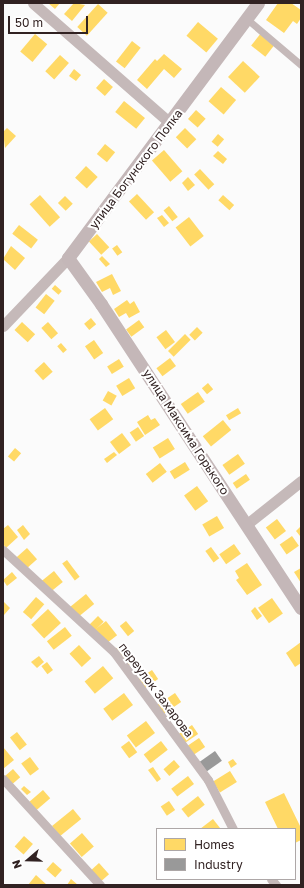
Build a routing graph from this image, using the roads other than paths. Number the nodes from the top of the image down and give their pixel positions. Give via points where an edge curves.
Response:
1 (33, 3) edge
2 (258, 3) edge
3 (247, 19) junction
4 (301, 65) edge
5 (170, 123) junction
6 (68, 258) junction
7 (3, 326) edge
8 (301, 481) edge
9 (247, 524) junction
10 (3, 550) edge
11 (301, 608) edge
12 (3, 779) edge
13 (232, 828) edge
14 (100, 885) edge

1 - 5 street
2 - 3 main road, улица Богунского Полка
3 - 4 street
3 - 5 main road, улица Богунского Полка
5 - 6 main road, улица Богунского Полка
6 - 7 street, улица Богунского Полка
6 - 9 main road, улица Максима Горького
8 - 9 street
9 - 11 main road, улица Максима Горького
10 - 13 street, переулок Захарова via 114,652 208,780
12 - 14 street

